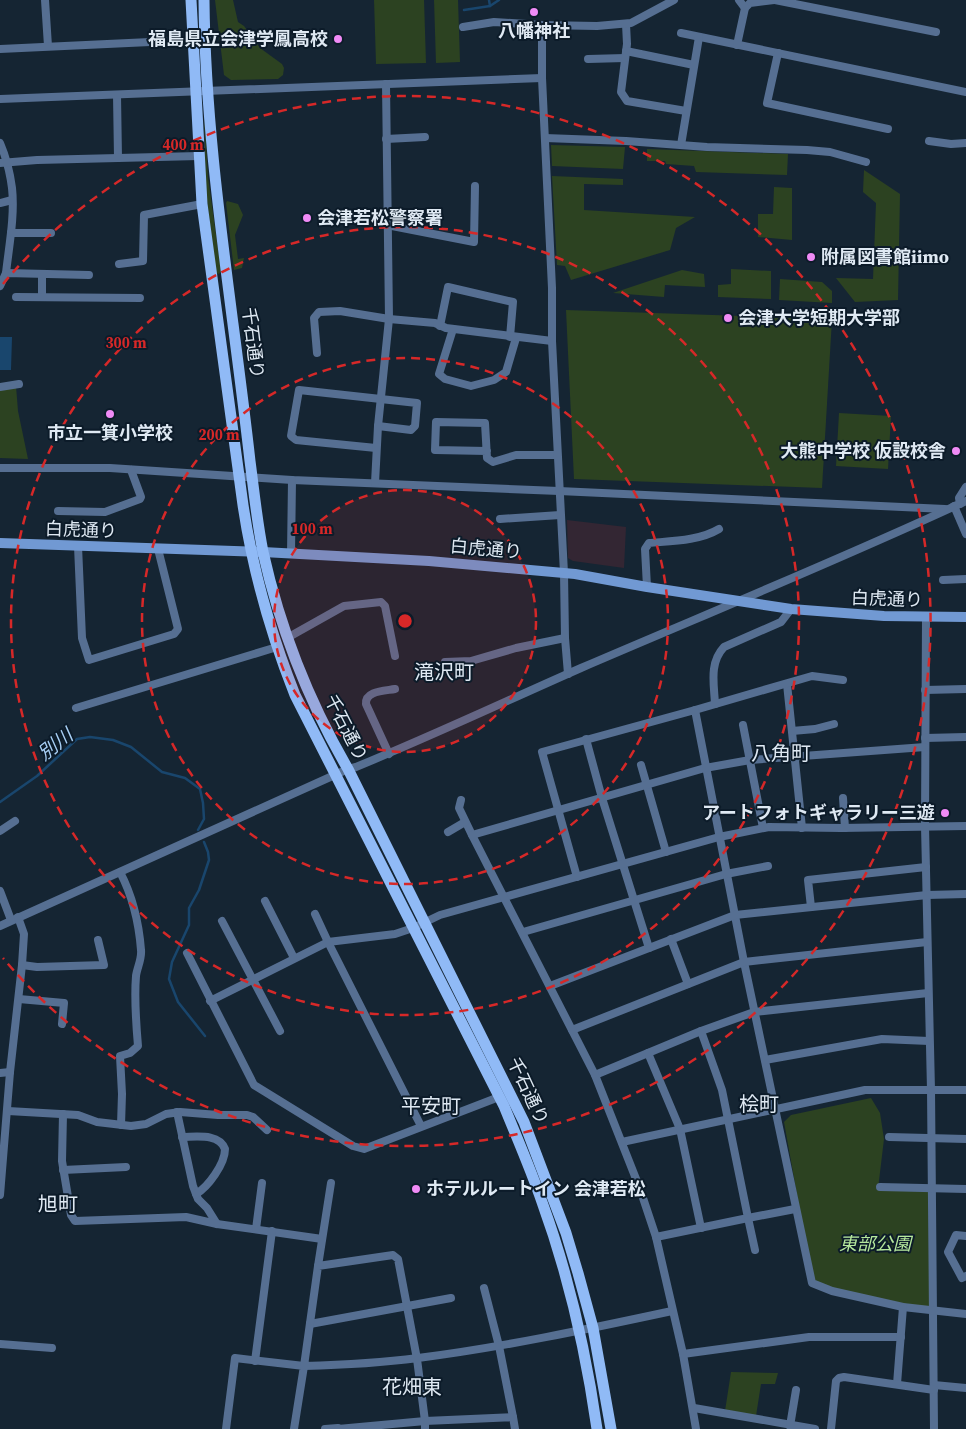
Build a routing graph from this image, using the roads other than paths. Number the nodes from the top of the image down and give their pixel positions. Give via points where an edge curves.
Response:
1 (45, 0) edge
2 (191, 0) edge
3 (204, 0) edge
4 (674, 0) edge
5 (774, 0) edge
6 (743, 3) edge
7 (626, 24) junction
8 (542, 25) junction
9 (463, 27) dead end
10 (936, 32) dead end
11 (681, 33) dead end
12 (699, 37) junction
13 (193, 40) junction
14 (737, 45) junction
15 (48, 46) junction
16 (0, 49) edge
17 (778, 53) junction
18 (626, 54) junction
19 (588, 59) dead end
20 (694, 65) junction
21 (542, 78) junction
22 (386, 84) junction
23 (208, 91) junction
24 (195, 92) junction
25 (966, 92) edge
26 (117, 95) junction
27 (0, 99) edge
28 (686, 110) junction
29 (888, 129) dead end
30 (426, 137) dead end
31 (545, 138) junction
32 (386, 139) junction
33 (929, 141) dead end
34 (0, 142) edge
35 (966, 143) edge
36 (682, 145) junction
37 (199, 156) junction
38 (118, 158) junction
39 (866, 162) dead end
40 (4, 163) edge
41 (475, 186) dead end
42 (12, 200) junction
43 (0, 203) edge
44 (202, 204) junction
45 (388, 225) junction
46 (11, 233) junction
47 (51, 233) dead end
48 (119, 264) dead end
49 (6, 273) junction
50 (42, 274) junction
51 (89, 275) dead end
52 (0, 286) edge
53 (16, 296) dead end
54 (42, 297) junction
55 (140, 298) dead end
56 (389, 319) junction
57 (440, 326) junction
58 (453, 329) junction
59 (513, 337) junction
60 (552, 341) junction
61 (317, 353) dead end
62 (20, 384) dead end
63 (0, 387) edge
64 (380, 400) junction
65 (378, 426) junction
66 (376, 448) junction
67 (487, 451) junction
68 (557, 455) junction
69 (0, 468) edge
70 (131, 470) junction
71 (239, 477) junction
72 (252, 478) junction
73 (292, 480) junction
74 (375, 483) junction
75 (966, 487) edge
76 (559, 491) junction
77 (957, 505) edge
78 (58, 511) dead end
79 (560, 515) junction
80 (500, 519) dead end
81 (719, 529) dead end
82 (966, 534) edge
83 (0, 543) edge
84 (78, 546) junction
85 (158, 549) junction
86 (250, 552) junction
87 (263, 552) junction
88 (291, 554) junction
89 (564, 573) junction
90 (966, 579) edge
91 (943, 580) dead end
92 (647, 587) junction
93 (738, 601) junction
94 (791, 609) junction
95 (966, 616) edge
96 (926, 617) junction
97 (287, 638) junction
98 (565, 638) junction
99 (277, 647) junction
100 (395, 656) dead end
101 (445, 662) dead end
102 (568, 674) junction
103 (843, 680) dead end
104 (787, 684) junction
105 (395, 689) dead end
106 (966, 689) edge
107 (925, 690) junction
108 (716, 704) junction
109 (76, 708) dead end
110 (695, 710) junction
111 (834, 724) dead end
112 (743, 725) dead end
113 (792, 731) junction
114 (966, 737) edge
115 (925, 738) junction
116 (586, 739) junction
117 (924, 747) junction
118 (389, 754) junction
119 (794, 757) junction
120 (750, 760) junction
121 (642, 765) dead end
122 (705, 768) junction
123 (348, 769) junction
124 (335, 775) junction
125 (647, 785) junction
126 (602, 798) junction
127 (843, 798) dead end
128 (461, 800) dead end
129 (558, 810) junction
130 (15, 821) dead end
131 (465, 822) junction
132 (925, 826) junction
133 (966, 826) edge
134 (763, 828) junction
135 (802, 828) junction
136 (845, 828) junction
137 (0, 831) edge
138 (448, 832) dead end
139 (472, 835) junction
140 (719, 837) junction
141 (666, 852) junction
142 (622, 865) junction
143 (768, 866) dead end
144 (926, 867) junction
145 (120, 872) junction
146 (726, 874) junction
147 (577, 878) junction
148 (0, 892) edge
149 (966, 894) edge
150 (927, 896) junction
151 (505, 898) junction
152 (634, 900) junction
153 (265, 901) dead end
154 (811, 907) junction
155 (315, 914) dead end
156 (735, 914) junction
157 (15, 919) junction
158 (222, 921) dead end
159 (425, 922) junction
160 (0, 926) edge
161 (413, 928) junction
162 (523, 932) junction
163 (671, 939) junction
164 (98, 940) dead end
165 (328, 942) junction
166 (927, 942) junction
167 (649, 948) junction
168 (187, 952) dead end
169 (294, 958) junction
170 (744, 962) junction
171 (22, 965) junction
172 (252, 980) junction
173 (688, 984) junction
174 (550, 986) junction
175 (928, 993) junction
176 (19, 999) junction
177 (210, 1001) junction
178 (754, 1012) junction
179 (62, 1024) dead end
180 (572, 1030) junction
181 (700, 1031) junction
182 (280, 1032) dead end
183 (929, 1041) junction
184 (648, 1053) junction
185 (765, 1060) junction
186 (10, 1072) junction
187 (0, 1073) edge
188 (595, 1075) junction
189 (930, 1090) junction
190 (966, 1090) edge
191 (499, 1097) junction
192 (775, 1110) junction
193 (8, 1111) junction
194 (176, 1112) junction
195 (63, 1114) junction
196 (728, 1119) junction
197 (120, 1125) junction
198 (421, 1126) junction
199 (267, 1130) dead end
200 (680, 1130) junction
201 (182, 1137) junction
202 (889, 1138) dead end
203 (931, 1139) junction
204 (966, 1139) edge
205 (622, 1142) junction
206 (126, 1167) dead end
207 (63, 1170) junction
208 (262, 1183) dead end
209 (331, 1183) dead end
210 (880, 1188) dead end
211 (932, 1189) junction
212 (966, 1189) edge
213 (196, 1194) junction
214 (0, 1196) edge
215 (795, 1209) junction
216 (748, 1218) junction
217 (217, 1224) junction
218 (701, 1228) junction
219 (256, 1229) junction
220 (272, 1231) junction
221 (966, 1236) edge
222 (656, 1237) junction
223 (322, 1238) junction
224 (755, 1250) dead end
225 (932, 1252) junction
226 (948, 1252) junction
227 (318, 1266) junction
228 (966, 1276) edge
229 (484, 1288) dead end
230 (451, 1298) dead end
231 (407, 1307) junction
232 (903, 1307) junction
233 (672, 1311) junction
234 (933, 1311) junction
235 (966, 1314) edge
236 (310, 1324) junction
237 (593, 1328) junction
238 (580, 1331) junction
239 (901, 1337) junction
240 (0, 1344) edge
241 (499, 1346) junction
242 (52, 1348) dead end
243 (683, 1354) junction
244 (416, 1358) junction
245 (255, 1361) junction
246 (304, 1366) junction
247 (897, 1384) junction
248 (934, 1388) junction
249 (966, 1388) edge
250 (796, 1390) dead end
251 (694, 1408) junction
252 (513, 1417) junction
253 (425, 1425) edge
254 (790, 1426) junction
255 (226, 1429) edge
256 (294, 1429) edge
257 (325, 1429) edge
258 (338, 1429) edge
259 (514, 1429) edge
260 (597, 1429) edge
261 (611, 1429) edge
262 (696, 1429) edge
263 (814, 1429) edge
264 (830, 1429) edge
265 (934, 1429) edge

1 - 15 street
2 - 13 main road, 千石通り
3 - 23 main road, 千石通り
4 - 7 street
5 - 6 street
5 - 10 street
6 - 14 street
7 - 8 street
7 - 18 street
8 - 9 street via 494,22
8 - 21 street
11 - 12 street
12 - 14 street
12 - 20 street
13 - 15 street
13 - 24 main road, 千石通り
14 - 17 street
15 - 16 street
17 - 25 street
17 - 29 street via 767,103
18 - 19 street
18 - 20 street
18 - 28 street via 621,92 627,101
20 - 28 street
21 - 22 street
21 - 31 street
22 - 23 street
22 - 32 street
23 - 24 street
23 - 72 main road, 千石通り via 217,202
24 - 26 street
24 - 37 main road, 千石通り
26 - 27 street
26 - 38 street
28 - 36 street
30 - 32 street
31 - 36 street
31 - 60 street
32 - 45 street
33 - 35 street
34 - 40 street
36 - 39 street via 830,152
37 - 38 street
37 - 44 main road, 千石通り
38 - 40 street
40 - 42 street
41 - 45 street via 474,242
42 - 43 street
42 - 46 street
44 - 48 street via 144,215 143,261
44 - 71 main road, 千石通り
45 - 56 street
46 - 47 street
46 - 49 street
49 - 50 street
49 - 52 street
50 - 51 street
50 - 54 street
53 - 54 street
54 - 55 street
56 - 57 street
56 - 61 street via 340,311 318,312 314,318
56 - 64 street
57 - 58 street
57 - 59 street via 448,287 513,302
58 - 59 street
58 - 59 street via 439,374 444,379 471,386 494,380 506,372
59 - 60 street
60 - 68 street
62 - 63 street
64 - 65 street
64 - 65 street via 417,403 415,426 411,430
64 - 66 street via 299,390 291,436 296,440
65 - 66 street
66 - 74 street
67 - 67 street via 485,423 436,422 435,450
67 - 68 street via 492,462 516,455
68 - 76 street
69 - 70 street
70 - 71 street
70 - 78 street via 140,499 105,512
71 - 72 street
71 - 86 main road, 千石通り
72 - 73 street
72 - 87 main road, 千石通り
73 - 74 street
73 - 88 street
74 - 76 street
75 - 77 street
76 - 77 street
76 - 79 street
77 - 82 street
77 - 93 street
79 - 80 street
79 - 89 street
81 - 92 street via 687,539 649,544 645,549
83 - 84 street, 白虎通り
84 - 85 street, 白虎通り
84 - 85 street via 82,638 89,660 174,634 178,629
85 - 86 street, 白虎通り
86 - 87 street, 白虎通り
86 - 99 main road, 千石通り
87 - 88 street, 白虎通り
87 - 97 main road, 千石通り
88 - 89 street, 白虎通り via 429,561
89 - 92 street, 白虎通り
89 - 98 street
90 - 91 street
92 - 93 street, 白虎通り
93 - 94 street, 白虎通り
93 - 102 street
94 - 96 street, 白虎通り
94 - 108 street via 781,622 724,647 718,653 713,677
95 - 96 street, 白虎通り
96 - 107 street
97 - 100 street via 344,606 381,602 386,606
97 - 123 main road, 千石通り via 326,728
98 - 101 street via 471,660
98 - 102 street
99 - 109 street
99 - 124 main road, 千石通り via 295,695
102 - 118 street
103 - 104 street via 812,676
104 - 108 street
104 - 113 street
105 - 118 street via 374,693 365,699
106 - 107 street
107 - 115 street
108 - 110 street
110 - 116 street
110 - 122 street
111 - 113 street
112 - 120 street
113 - 119 street
114 - 115 street
115 - 117 street
116 - 126 street
116 - 129 street via 542,752
117 - 119 street
117 - 132 street
118 - 123 street
119 - 120 street
119 - 135 street
120 - 122 street
120 - 134 street
121 - 125 street
122 - 125 street
122 - 140 street
123 - 124 street
123 - 159 main road, 千石通り
124 - 145 street
124 - 161 main road, 千石通り
125 - 126 street
125 - 141 street
126 - 129 street
126 - 142 street
127 - 136 street
128 - 131 street via 459,808
129 - 139 street
129 - 147 street
130 - 137 street
131 - 138 street
131 - 139 street
132 - 133 street
132 - 136 street
132 - 144 street
134 - 135 street
134 - 140 street
135 - 136 street
139 - 151 street
140 - 141 street
140 - 146 street
141 - 142 street
142 - 147 street
142 - 152 street
143 - 146 street
144 - 150 street
144 - 154 street via 808,880
145 - 157 street
145 - 197 street via 131,898 141,952 135,996 138,1046 120,1056
146 - 152 street
146 - 156 street
147 - 151 street
148 - 157 street
149 - 150 street
150 - 154 street
150 - 166 street
151 - 159 street
151 - 162 street
152 - 162 street
152 - 167 street
153 - 169 street
154 - 156 street
155 - 165 street
156 - 163 street
156 - 170 street
157 - 160 street
157 - 171 street via 24,934
158 - 172 street
159 - 161 street
159 - 237 main road, 千石通り via 524,1122 566,1233
161 - 165 street via 395,934
161 - 191 main road, 千石通り
162 - 174 street
163 - 167 street
163 - 173 street
164 - 171 street via 104,966
165 - 169 street
165 - 198 street
166 - 170 street
166 - 175 street
167 - 174 street
168 - 177 street
169 - 172 street
170 - 173 street
170 - 178 street
171 - 176 street
172 - 177 street
172 - 182 street
173 - 180 street
174 - 180 street
175 - 178 street
175 - 183 street
176 - 179 street via 64,1003
176 - 186 street
177 - 198 street via 254,1085 353,1146 364,1149
178 - 181 street
178 - 185 street
180 - 188 street
181 - 184 street
181 - 196 street via 722,1090
183 - 185 street via 882,1039
183 - 189 street
184 - 188 street
184 - 200 street
185 - 192 street
186 - 187 street
186 - 193 street
188 - 205 street
189 - 190 street
189 - 192 street via 865,1090
189 - 203 street
191 - 198 street
191 - 238 main road, 千石通り via 542,1201
192 - 196 street
192 - 215 street
193 - 195 street
193 - 214 street
194 - 197 street via 146,1124
194 - 199 street via 247,1115
194 - 201 street
195 - 197 street
195 - 207 street
196 - 200 street
196 - 216 street
200 - 205 street
200 - 218 street
201 - 213 street
201 - 213 street via 213,1138 225,1149 223,1162 204,1189
202 - 203 street
203 - 204 street
203 - 211 street
205 - 222 street
206 - 207 street
207 - 217 street via 75,1221 186,1217
208 - 219 street
209 - 223 street
210 - 211 street
211 - 212 street
211 - 225 street
213 - 217 street
215 - 216 street
215 - 232 street via 812,1283 832,1291
216 - 218 street
216 - 224 street
217 - 219 street
218 - 222 street
219 - 220 street
220 - 223 street
220 - 245 street
221 - 226 street via 956,1235
222 - 233 street
223 - 227 street
225 - 226 street
225 - 234 street
226 - 228 street via 962,1278
227 - 231 street via 393,1255 398,1259
227 - 236 street
229 - 241 street
230 - 231 street
231 - 236 street
231 - 244 street
232 - 234 street
232 - 239 street
233 - 237 street
233 - 243 street
234 - 235 street
234 - 248 street
236 - 246 street
237 - 238 street
237 - 261 main road, 千石通り
238 - 241 street
238 - 260 main road, 千石通り
239 - 243 street via 809,1337
239 - 247 street
240 - 242 street
241 - 244 street
241 - 252 street
243 - 251 street
244 - 246 street via 368,1364
244 - 253 street
245 - 246 street
245 - 255 street via 235,1358
246 - 256 street
247 - 248 street
247 - 264 street via 840,1378 836,1381
248 - 249 street
248 - 265 street
250 - 254 street
251 - 254 street
251 - 262 street
252 - 253 street
252 - 259 street
253 - 258 street
254 - 263 street
257 - 258 street

